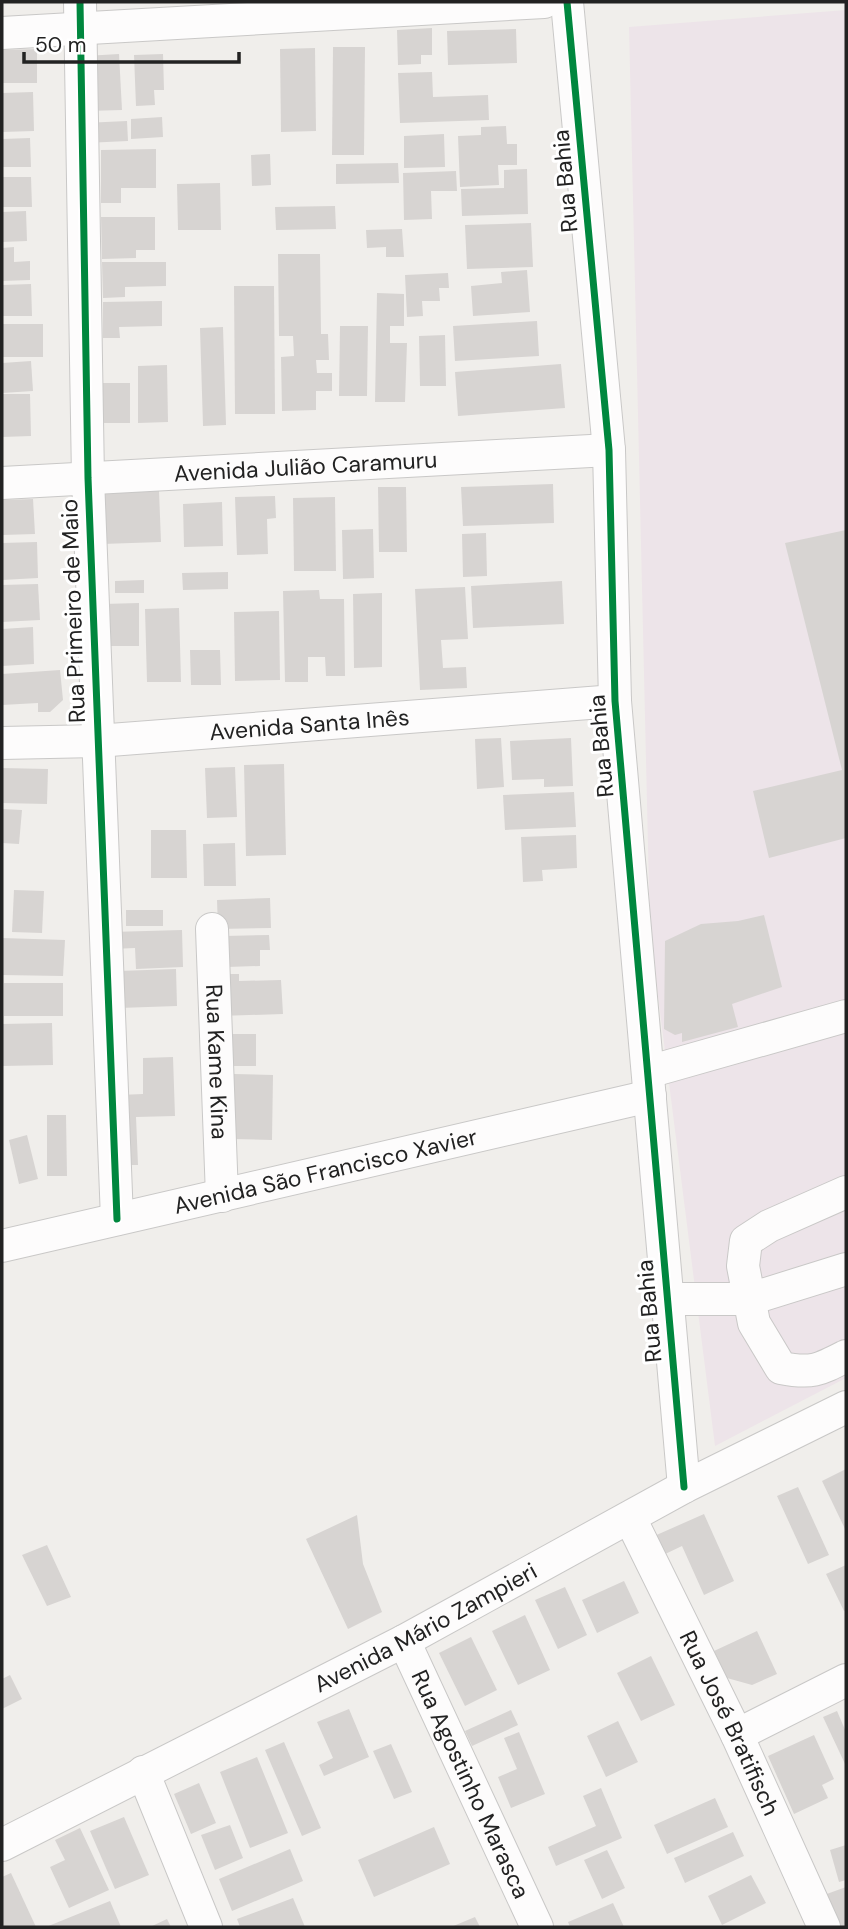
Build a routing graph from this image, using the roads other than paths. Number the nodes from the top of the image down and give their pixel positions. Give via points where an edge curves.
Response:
1 (544, 2) edge
2 (567, 2) edge
3 (81, 16) edge
4 (2, 33) edge
5 (609, 450) junction
6 (88, 478) junction
7 (2, 482) edge
8 (615, 701) junction
9 (97, 741) junction
10 (2, 743) edge
11 (212, 929) dead end
12 (846, 1016) edge
13 (649, 1084) junction
14 (846, 1192) edge
15 (222, 1196) junction
16 (117, 1219) junction
17 (2, 1246) edge
18 (846, 1269) edge
19 (668, 1299) junction
20 (750, 1299) junction
21 (846, 1356) edge
22 (846, 1407) edge
23 (684, 1487) junction
24 (630, 1518) junction
25 (404, 1641) junction
26 (846, 1681) edge
27 (737, 1735) junction
28 (143, 1772) junction
29 (2, 1845) edge
30 (206, 1927) edge
31 (537, 1927) edge
32 (824, 1927) edge

1 - 3 street
2 - 5 street, Rua Bahia
3 - 4 street
3 - 6 street, Rua Primeiro de Maio
5 - 6 street, Avenida Julião Caramuru
5 - 8 street, Rua Bahia
6 - 7 street, Avenida Julião Caramuru
6 - 9 street, Rua Primeiro de Maio
8 - 9 street, Avenida Santa Inês
8 - 13 street, Rua Bahia
9 - 10 street, Avenida Santa Inês
9 - 16 street, Rua Primeiro de Maio
11 - 15 street, Rua Kame Kina
12 - 13 street, Avenida São Francisco Xavier
13 - 15 street, Avenida São Francisco Xavier
13 - 19 street, Rua Bahia
14 - 20 street via 746,1241 743,1266
15 - 16 street, Avenida São Francisco Xavier
16 - 17 street, Avenida São Francisco Xavier
18 - 20 street
19 - 20 street
19 - 23 street, Rua Bahia
20 - 21 street via 754,1323 781,1368 806,1373
22 - 23 street, Avenida Mário Zampieri
23 - 24 street, Avenida Mário Zampieri
24 - 25 street, Avenida Mário Zampieri
24 - 27 street, Rua José Bratifisch
25 - 28 street, Avenida Mário Zampieri
25 - 31 street, Rua Agostinho Marasca
26 - 27 street
27 - 32 street, Rua José Bratifisch
28 - 29 street, Avenida Mário Zampieri
28 - 30 street

